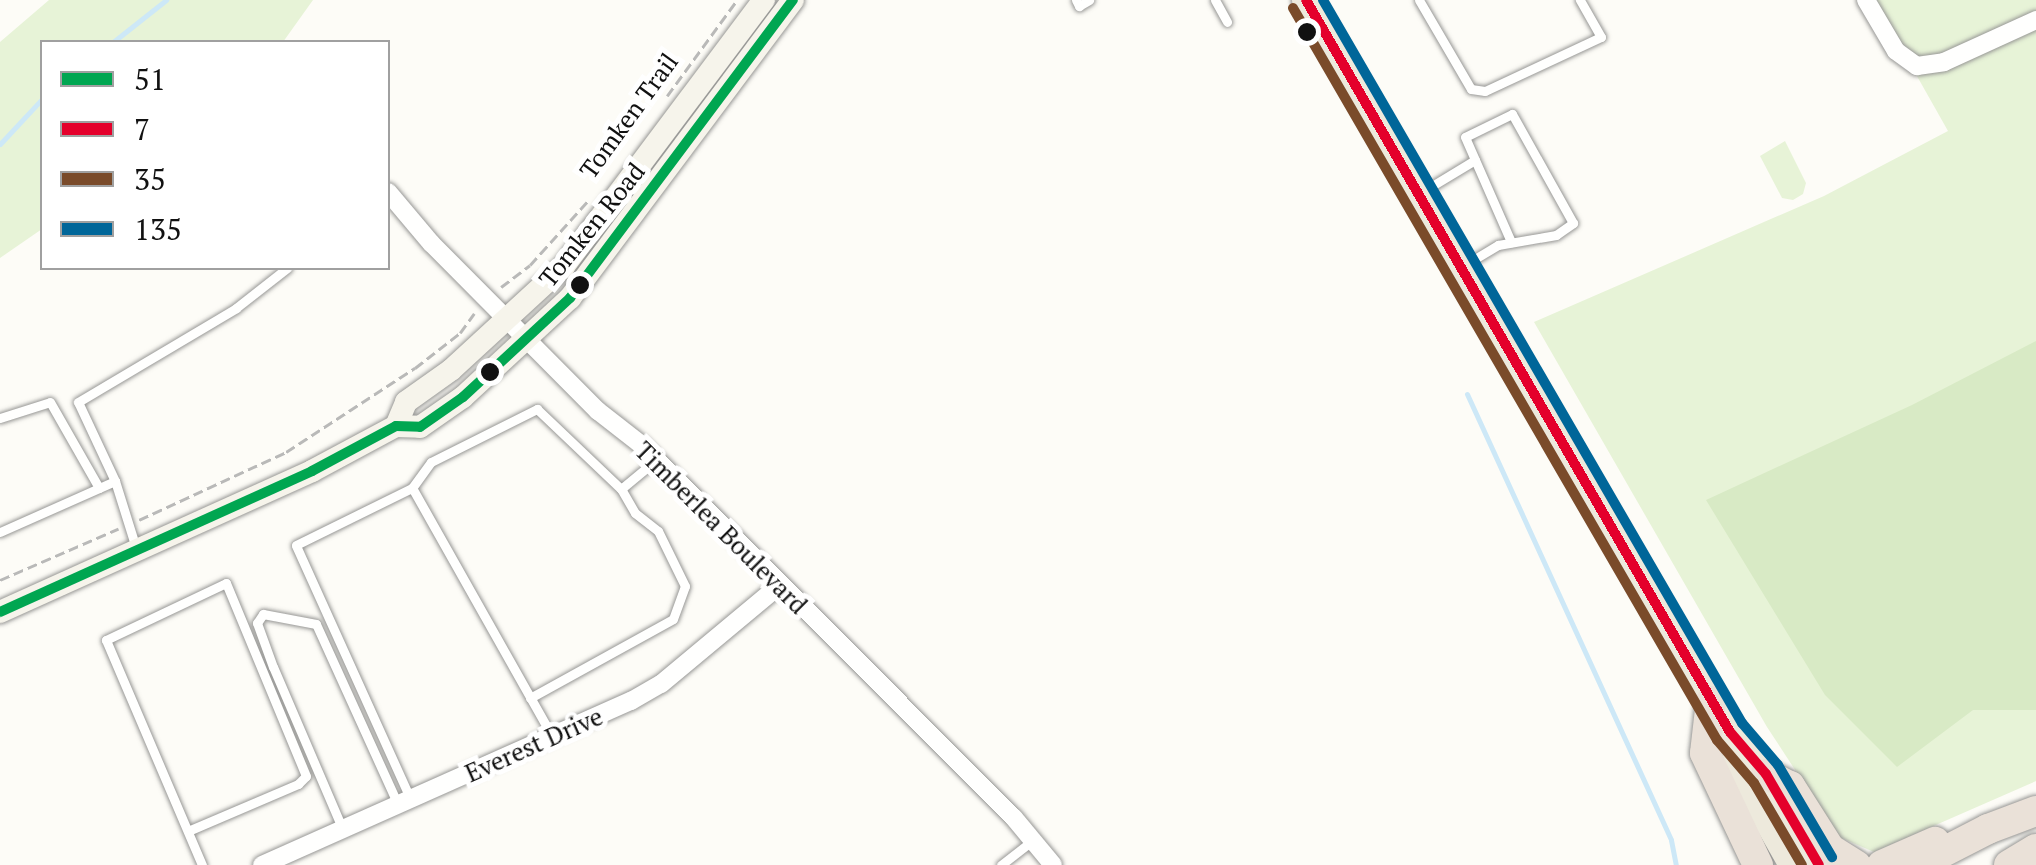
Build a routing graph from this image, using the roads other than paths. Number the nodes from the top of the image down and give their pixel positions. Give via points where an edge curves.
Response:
1 (764, 0) edge
2 (793, 0) edge
3 (1076, 0) edge
4 (1089, 0) edge
5 (1214, 0) edge
6 (1306, 0) edge
7 (1433, 0) edge
8 (1580, 0) edge
9 (1866, 0) edge
10 (1421, 3) edge
11 (2036, 20) edge
12 (1227, 22) dead end
13 (1476, 160) junction
14 (390, 194) edge
15 (1418, 194) junction
16 (1512, 242) junction
17 (1461, 267) junction
18 (284, 270) edge
19 (508, 320) junction
20 (528, 340) junction
21 (0, 418) edge
22 (396, 426) junction
23 (656, 460) junction
24 (115, 482) junction
25 (99, 488) junction
26 (412, 488) junction
27 (622, 490) junction
28 (0, 532) edge
29 (137, 551) junction
30 (780, 585) junction
31 (0, 612) edge
32 (530, 698) junction
33 (1712, 701) junction
34 (1730, 732) junction
35 (552, 737) junction
36 (1766, 774) junction
37 (405, 803) junction
38 (2036, 811) edge
39 (1988, 828) junction
40 (342, 830) junction
41 (188, 831) junction
42 (1034, 839) junction
43 (2036, 849) edge
44 (202, 865) edge
45 (262, 865) edge
46 (1001, 865) edge
47 (1053, 865) edge
48 (1758, 865) edge
49 (1794, 865) edge
50 (1819, 865) edge
51 (1856, 865) edge
52 (1882, 865) edge
53 (1918, 865) edge
54 (2010, 865) edge

1 - 19 main road, Tomken Road via 600,222
2 - 20 main road, Tomken Road via 590,273
3 - 4 lane via 1079,6
5 - 12 lane
6 - 15 main road
7 - 10 lane
8 - 10 lane via 1602,37 1485,91 1471,89
9 - 11 street via 1896,51 1917,66 1944,62
13 - 15 lane
13 - 16 lane
13 - 16 lane via 1465,137 1512,114 1573,223 1556,235
14 - 19 street, Timberlea Boulevard
15 - 17 main road
16 - 17 lane
17 - 33 main road
18 - 24 lane via 236,308 78,402
19 - 20 street, Timberlea Boulevard
19 - 22 main road, Tomken Road via 406,402
20 - 22 main road, Tomken Road via 420,427
20 - 23 street, Timberlea Boulevard
21 - 25 lane via 50,402
22 - 29 main road, Tomken Road
23 - 27 lane
23 - 30 street, Timberlea Boulevard
24 - 25 lane
24 - 29 lane
25 - 28 lane
26 - 27 lane via 431,462 537,409
26 - 32 lane
26 - 37 lane via 296,545
27 - 32 lane via 635,513 658,531 685,586 673,619
29 - 31 main road, Tomken Road
30 - 35 street, Everest Drive via 661,684
30 - 42 street, Timberlea Boulevard
32 - 35 lane
33 - 34 main road
33 - 48 highway via 1706,753
34 - 36 main road
34 - 49 main road via 1747,784
35 - 37 street, Everest Drive
36 - 50 main road
36 - 51 highway via 1790,786 1830,848
37 - 40 street, Everest Drive
37 - 40 lane via 316,624 263,614 258,624 273,667
38 - 39 highway
39 - 52 highway via 1972,824
39 - 53 highway
40 - 45 street, Everest Drive
41 - 41 lane via 306,776 226,583 106,640
41 - 44 lane
42 - 46 lane
42 - 47 street, Timberlea Boulevard
43 - 54 highway

